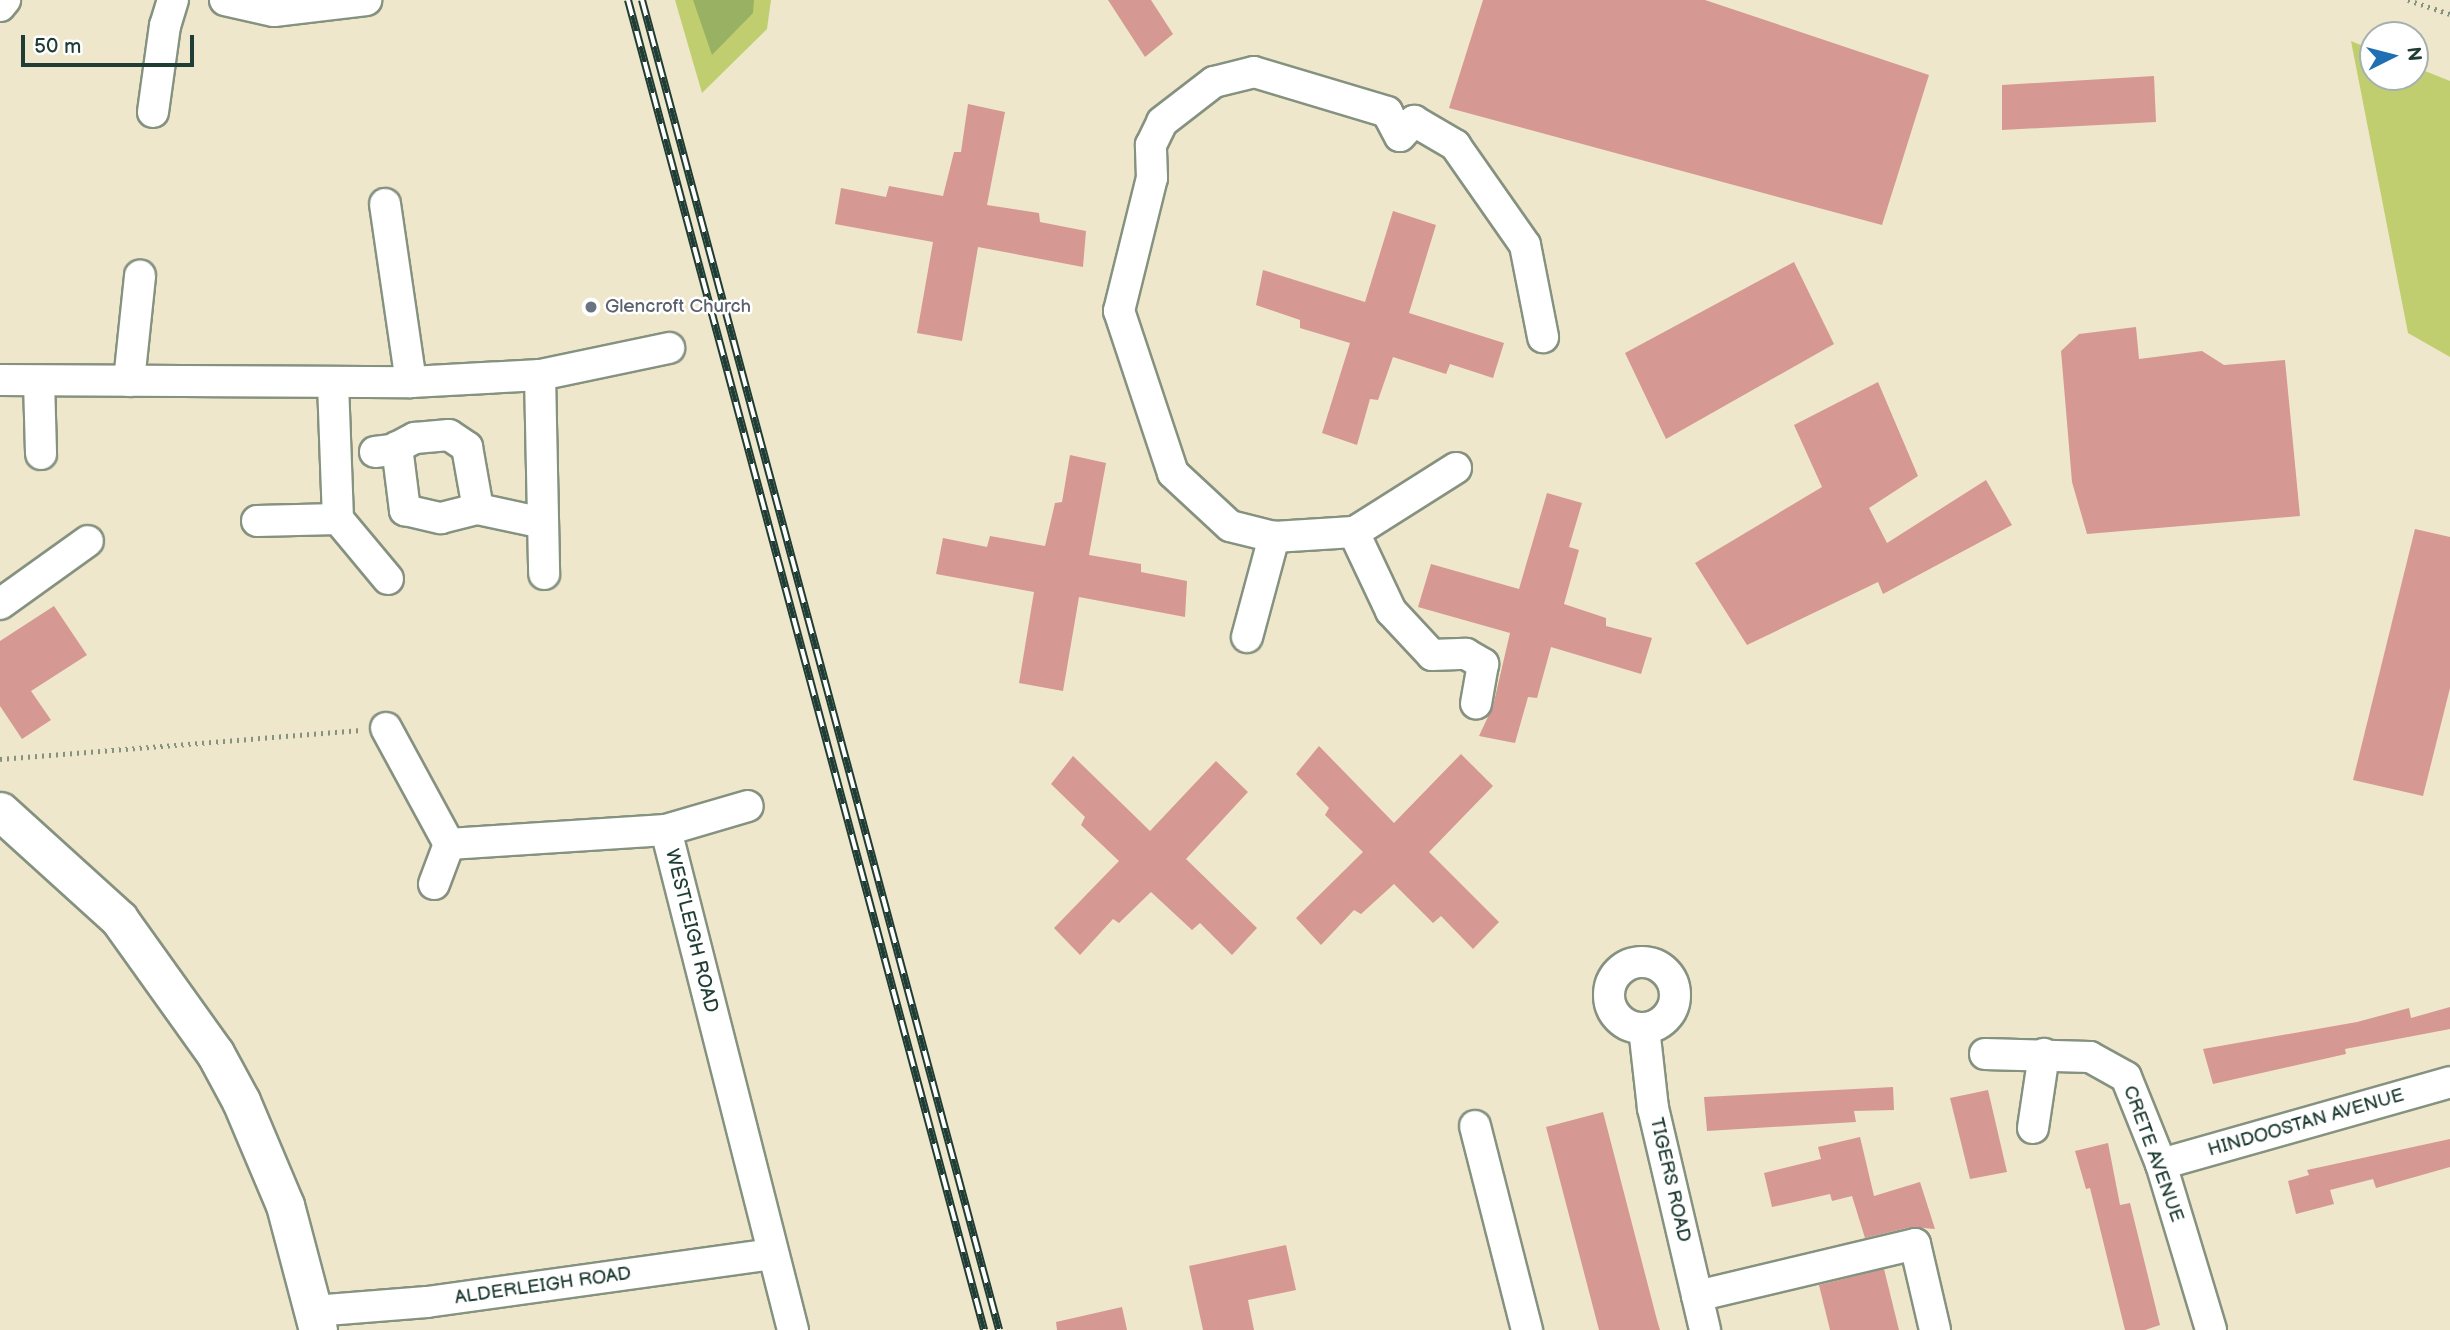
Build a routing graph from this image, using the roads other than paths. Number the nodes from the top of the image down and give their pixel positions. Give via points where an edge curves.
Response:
1 (5, 0) edge
2 (173, 0) edge
3 (225, 0) edge
4 (366, 0) edge
5 (0, 6) edge
6 (153, 112) dead end
7 (386, 204) dead end
8 (140, 276) dead end
9 (1543, 337) dead end
10 (669, 348) dead end
11 (540, 375) junction
12 (0, 380) edge
13 (39, 381) junction
14 (129, 381) junction
15 (411, 382) junction
16 (333, 383) junction
17 (41, 454) dead end
18 (1456, 468) dead end
19 (478, 509) junction
20 (338, 519) junction
21 (257, 521) dead end
22 (543, 523) junction
23 (1274, 537) junction
24 (1357, 539) junction
25 (88, 541) dead end
26 (544, 574) dead end
27 (388, 579) dead end
28 (0, 604) edge
29 (1247, 637) dead end
30 (1476, 703) dead end
31 (386, 728) road end
32 (748, 806) dead end
33 (0, 811) edge
34 (666, 830) junction
35 (449, 844) junction
36 (435, 884) dead end
37 (1644, 1028) dead end
38 (1985, 1054) dead end
39 (2044, 1054) junction
40 (2450, 1082) edge
41 (1475, 1126) dead end
42 (2033, 1128) dead end
43 (2161, 1164) junction
44 (772, 1254) junction
45 (1698, 1296) junction
46 (316, 1321) edge
47 (793, 1330) edge
48 (1527, 1330) edge
49 (1705, 1330) edge
50 (1936, 1330) edge
51 (2211, 1330) edge

1 - 5 street
2 - 6 street via 164,26
3 - 4 street via 274,11
7 - 15 street
8 - 14 street
9 - 23 street via 1525,244 1455,145 1414,121 1400,136 1387,112 1254,72 1214,82 1163,122 1151,145 1152,178 1119,311 1173,472 1230,526
10 - 11 street
11 - 15 street
11 - 22 street
12 - 13 street
13 - 14 street
13 - 17 street
14 - 16 street
15 - 16 street
16 - 20 street
18 - 24 street via 1357,530
19 - 19 street via 467,447 449,435 386,449 404,510 441,518
19 - 22 street
20 - 21 street
20 - 27 street
22 - 26 street
23 - 24 street via 1353,532
23 - 29 street
24 - 30 street via 1391,611 1432,655 1466,654 1483,664
25 - 28 street
31 - 35 street
32 - 34 street
33 - 46 main road via 119,919 200,1030 264,1152 291,1226
34 - 35 street, WESTLEIGH ROAD
34 - 44 street, WESTLEIGH ROAD
35 - 36 street
37 - 45 street, TIGERS ROAD via 1653,1108
38 - 39 street, CRETE AVENUE
39 - 42 street
39 - 43 street, CRETE AVENUE via 2090,1057 2126,1077
40 - 43 street, HINDOOSTAN AVENUE
41 - 48 street
43 - 51 street, CRETE AVENUE
44 - 46 street, ALDERLEIGH ROAD
44 - 47 street, WESTLEIGH ROAD
45 - 49 street, TIGERS ROAD
45 - 50 street via 1915,1244

